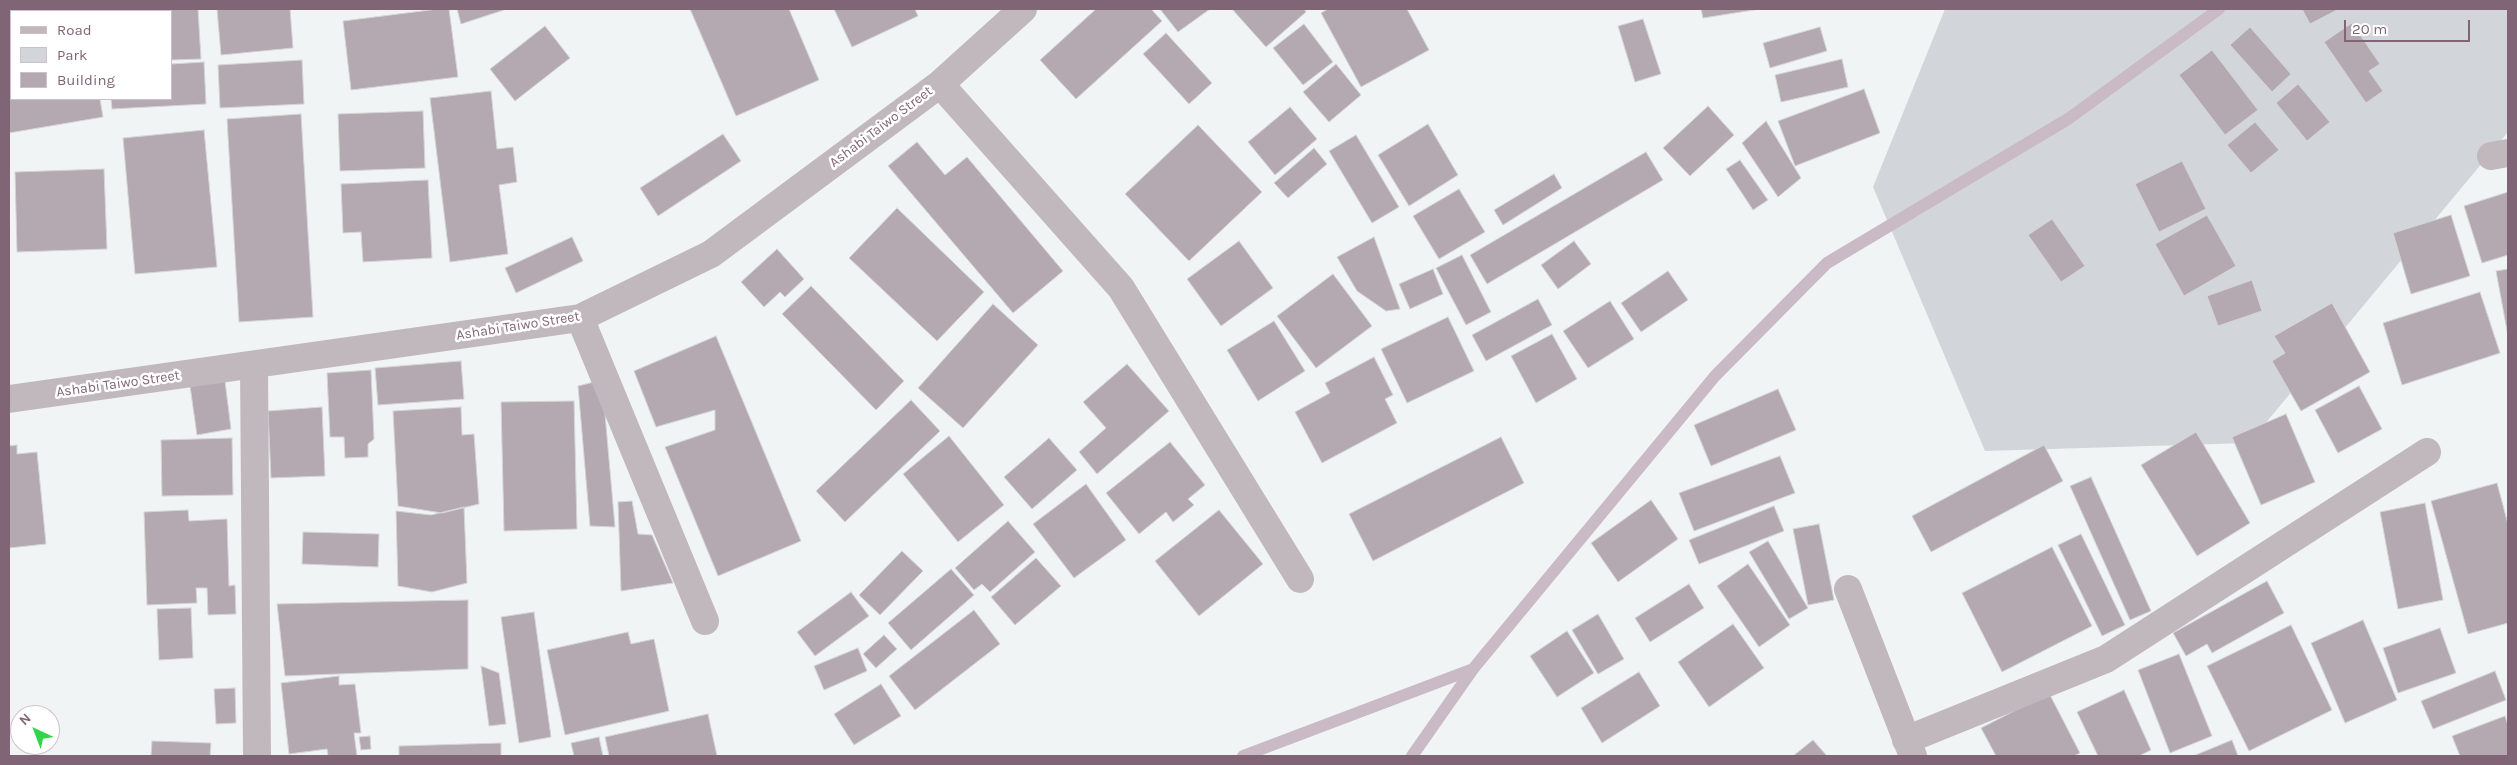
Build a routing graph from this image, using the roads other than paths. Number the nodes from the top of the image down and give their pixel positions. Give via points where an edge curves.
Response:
1 (1023, 9) edge
2 (940, 84) junction
3 (580, 318) junction
4 (254, 365) junction
5 (9, 399) edge
6 (2427, 452) dead end
7 (1300, 579) dead end
8 (1848, 589) dead end
9 (705, 621) dead end
10 (1910, 748) edge
11 (257, 756) edge

1 - 2 street, Ashabi Taiwo Street
2 - 3 street, Ashabi Taiwo Street via 711,254
2 - 7 street via 1121,288
3 - 4 street, Ashabi Taiwo Street
3 - 9 street
4 - 5 street, Ashabi Taiwo Street
4 - 11 street
6 - 10 street via 2106,659
8 - 10 street

